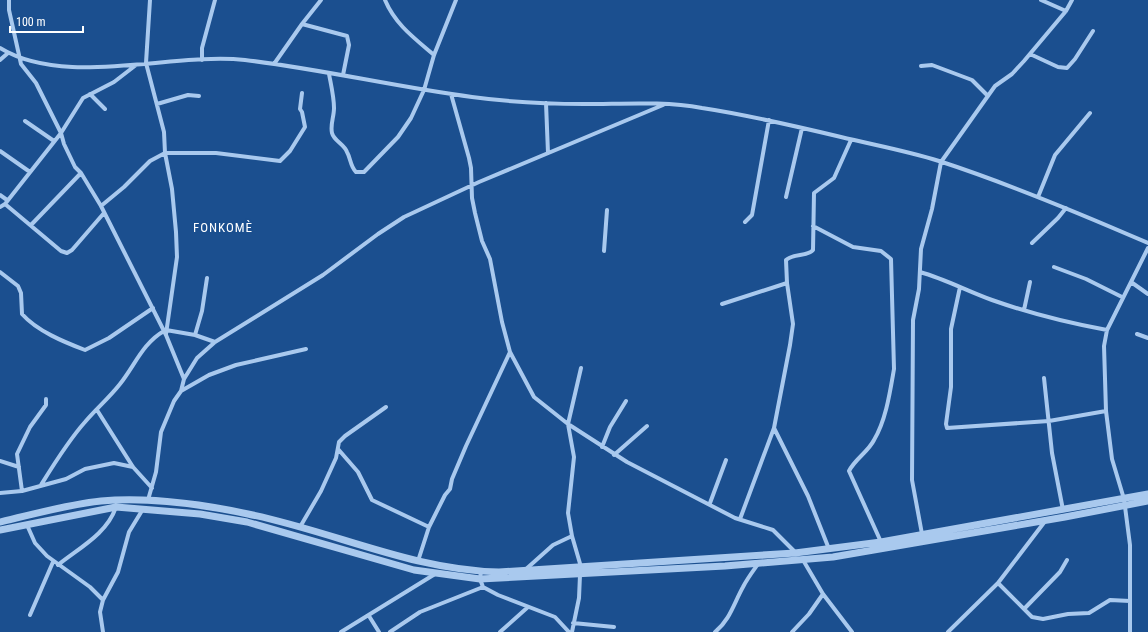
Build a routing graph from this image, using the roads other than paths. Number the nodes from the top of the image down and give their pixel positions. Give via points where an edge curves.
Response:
1 (10, 0) edge
2 (150, 0) edge
3 (215, 0) edge
4 (321, 0) edge
5 (385, 0) edge
6 (1041, 0) edge
7 (1072, 0) edge
8 (454, 1) edge
9 (1066, 11) junction
10 (302, 24) junction
11 (1093, 31) dead end
12 (0, 48) edge
13 (8, 53) junction
14 (1030, 54) junction
15 (434, 55) junction
16 (18, 56) junction
17 (0, 60) edge
18 (202, 60) junction
19 (146, 63) junction
20 (274, 64) junction
21 (136, 65) junction
22 (921, 66) dead end
23 (329, 74) junction
24 (342, 75) junction
25 (424, 90) junction
26 (302, 93) dead end
27 (90, 94) junction
28 (451, 94) junction
29 (199, 96) dead end
30 (988, 96) junction
31 (546, 103) junction
32 (157, 104) junction
33 (665, 104) junction
34 (105, 109) dead end
35 (1090, 113) dead end
36 (769, 120) junction
37 (25, 121) dead end
38 (802, 128) junction
39 (62, 133) junction
40 (851, 140) junction
41 (54, 141) junction
42 (0, 151) edge
43 (165, 153) junction
44 (548, 153) junction
45 (941, 162) junction
46 (30, 172) junction
47 (81, 173) junction
48 (471, 187) junction
49 (0, 196) edge
50 (786, 197) dead end
51 (1038, 197) junction
52 (6, 202) junction
53 (101, 206) junction
54 (0, 207) edge
55 (1066, 208) junction
56 (607, 210) dead end
57 (104, 213) junction
58 (745, 222) dead end
59 (31, 225) junction
60 (813, 226) junction
61 (1148, 243) edge
62 (1032, 244) dead end
63 (1148, 248) edge
64 (604, 251) dead end
65 (1054, 267) dead end
66 (0, 272) edge
67 (920, 272) junction
68 (207, 278) dead end
69 (1030, 282) dead end
70 (1131, 282) junction
71 (787, 283) junction
72 (960, 286) junction
73 (1148, 294) edge
74 (1122, 297) junction
75 (722, 304) dead end
76 (153, 308) junction
77 (1024, 310) junction
78 (1107, 330) junction
79 (166, 332) junction
80 (1137, 334) dead end
81 (195, 335) junction
82 (1148, 338) edge
83 (215, 342) junction
84 (306, 349) dead end
85 (510, 352) junction
86 (581, 368) dead end
87 (1044, 378) dead end
88 (184, 379) junction
89 (181, 391) junction
90 (46, 399) dead end
91 (626, 401) dead end
92 (386, 408) dead end
93 (97, 410) junction
94 (1106, 411) junction
95 (1049, 421) junction
96 (568, 424) junction
97 (647, 426) dead end
98 (774, 428) junction
99 (602, 447) junction
100 (338, 449) junction
101 (614, 454) junction
102 (726, 460) dead end
103 (0, 461) edge
104 (19, 467) junction
105 (133, 467) junction
106 (41, 485) junction
107 (152, 488) junction
108 (22, 491) junction
109 (0, 493) edge
110 (1148, 494) edge
111 (148, 500) junction
112 (1148, 501) edge
113 (1124, 502) junction
114 (710, 503) junction
115 (116, 507) junction
116 (143, 509) junction
117 (1063, 510) junction
118 (740, 519) junction
119 (1046, 520) junction
120 (0, 522) edge
121 (27, 525) junction
122 (429, 527) junction
123 (300, 528) junction
124 (0, 530) edge
125 (922, 534) junction
126 (572, 536) junction
127 (881, 542) junction
128 (829, 549) junction
129 (796, 553) junction
130 (804, 560) junction
131 (1067, 560) dead end
132 (53, 562) junction
133 (417, 562) junction
134 (759, 562) junction
135 (58, 564) junction
136 (581, 567) junction
137 (524, 570) junction
138 (481, 571) junction
139 (435, 574) junction
140 (580, 575) junction
141 (480, 579) junction
142 (998, 583) junction
143 (483, 587) junction
144 (823, 594) junction
145 (103, 600) junction
146 (1130, 601) junction
147 (528, 607) junction
148 (1024, 609) junction
149 (30, 615) dead end
150 (369, 616) junction
151 (573, 623) junction
152 (614, 627) dead end
153 (103, 632) edge
154 (341, 632) edge
155 (379, 632) edge
156 (390, 632) edge
157 (500, 632) edge
158 (570, 632) edge
159 (715, 632) edge
160 (792, 632) edge
161 (852, 632) edge
162 (948, 632) edge
163 (1130, 632) edge

1 - 16 street via 9,10
2 - 19 street
3 - 18 street via 202,48
4 - 10 street
5 - 15 street via 399,25
6 - 9 street
7 - 9 street
8 - 15 street
9 - 14 street
10 - 20 street
10 - 24 street via 347,36 349,45
11 - 14 street via 1067,68 1058,67
12 - 13 street
13 - 16 street
13 - 17 street
14 - 30 street via 1012,74 994,86
15 - 25 street
16 - 21 street via 44,64 90,67
16 - 39 street via 36,83
18 - 19 street
18 - 20 street via 233,59
19 - 21 street
19 - 32 street
20 - 23 street
21 - 27 street via 114,82
22 - 30 street via 932,65 972,80
23 - 24 street
23 - 25 street via 334,109 332,134 343,144 351,167 356,172 364,172 398,137 411,118
24 - 25 street
25 - 28 street
26 - 43 street via 300,109 305,127 290,151 280,161 216,153
27 - 34 street
27 - 39 street via 79,102
28 - 31 street
28 - 48 street via 469,158
29 - 32 street via 183,96
30 - 45 street
31 - 33 street
31 - 44 street
32 - 43 street via 164,132
33 - 36 street via 701,107
33 - 44 street
35 - 51 street via 1056,155
36 - 38 street
36 - 58 street via 752,215
37 - 41 street
38 - 40 street
38 - 50 street
39 - 41 street
39 - 47 street via 64,144 75,167
40 - 45 street
40 - 60 street via 834,178 814,193
41 - 46 street
42 - 46 street
43 - 53 street via 150,161
43 - 79 street via 172,189 177,257
44 - 48 street
45 - 51 street
45 - 67 street via 921,249
46 - 52 street
47 - 53 street
47 - 59 street
48 - 83 street via 404,217 323,275
48 - 85 street via 475,213 482,241 490,259
49 - 52 street
51 - 55 street
52 - 54 street
52 - 59 street
53 - 57 street
55 - 61 street
55 - 62 street
56 - 64 street
57 - 59 street via 67,253 61,251
57 - 76 street
60 - 71 street via 812,252 786,260
60 - 127 street via 853,247 881,252 892,259 894,369 884,417 875,440 849,471
63 - 70 street
65 - 74 street
66 - 76 street via 18,286 22,314 29,321 67,343 85,350 109,338
67 - 72 street
67 - 125 street via 912,320 912,480
68 - 81 street
69 - 77 street
70 - 73 street
70 - 74 street
71 - 75 street
71 - 98 street via 792,330
72 - 77 street
72 - 95 street via 951,329 951,387 946,427
74 - 78 street
76 - 79 street
77 - 78 street via 1062,322
78 - 94 street via 1104,346
79 - 81 street
79 - 88 street
79 - 93 street via 150,341 121,383
80 - 82 street
81 - 83 street
83 - 88 street via 197,358
84 - 89 street via 236,365 209,375
85 - 96 street via 534,397
85 - 122 street via 466,446 450,488
86 - 96 street
87 - 95 street
88 - 89 street
89 - 107 street via 161,432
90 - 104 street via 46,405 30,427 17,454
91 - 99 street via 610,427
92 - 100 street via 345,436 339,442
93 - 105 street
93 - 106 street via 84,422
94 - 95 street
94 - 113 street via 1112,459
95 - 117 street
96 - 99 street
96 - 126 street via 574,456 568,513
97 - 101 street
98 - 118 street
98 - 128 street via 808,496
99 - 101 street
100 - 122 street via 358,472 372,500
100 - 123 street via 321,491
101 - 114 street via 681,491
102 - 114 street
103 - 104 street
104 - 108 street
105 - 106 street via 114,463 85,469 66,479
105 - 107 street
106 - 108 street
107 - 111 street
108 - 109 street
110 - 113 street
111 - 120 street via 98,501
111 - 123 street via 249,514
112 - 113 street
113 - 117 street
113 - 119 street
113 - 146 street via 1130,545
114 - 118 street
115 - 116 street
115 - 121 street
115 - 135 street via 111,520 99,534
116 - 139 street via 200,514 247,522
116 - 145 street via 130,532 118,572
117 - 125 street
118 - 129 street via 774,530
119 - 130 street via 884,549
119 - 142 street
121 - 124 street
121 - 132 street via 35,543
122 - 133 street
123 - 133 street
125 - 127 street
126 - 136 street
126 - 137 street via 553,545
127 - 128 street
128 - 129 street
129 - 130 street
129 - 136 street
130 - 134 street
130 - 144 street
131 - 148 street via 1060,572
132 - 135 street
132 - 149 street
133 - 138 street
134 - 140 street
134 - 159 street via 742,589 732,613
135 - 145 street via 90,587
136 - 137 street
137 - 138 street
138 - 141 street
139 - 141 street
139 - 150 street
140 - 141 street
140 - 151 street via 579,598
141 - 143 street
142 - 148 street
142 - 162 street
143 - 147 street
143 - 156 street via 420,612
144 - 160 street
144 - 161 street
145 - 153 street via 100,612
146 - 148 street via 1110,600 1089,612 1043,619 1032,617
146 - 163 street
147 - 157 street
147 - 158 street via 555,617
150 - 154 street
150 - 155 street
151 - 152 street
151 - 158 street

